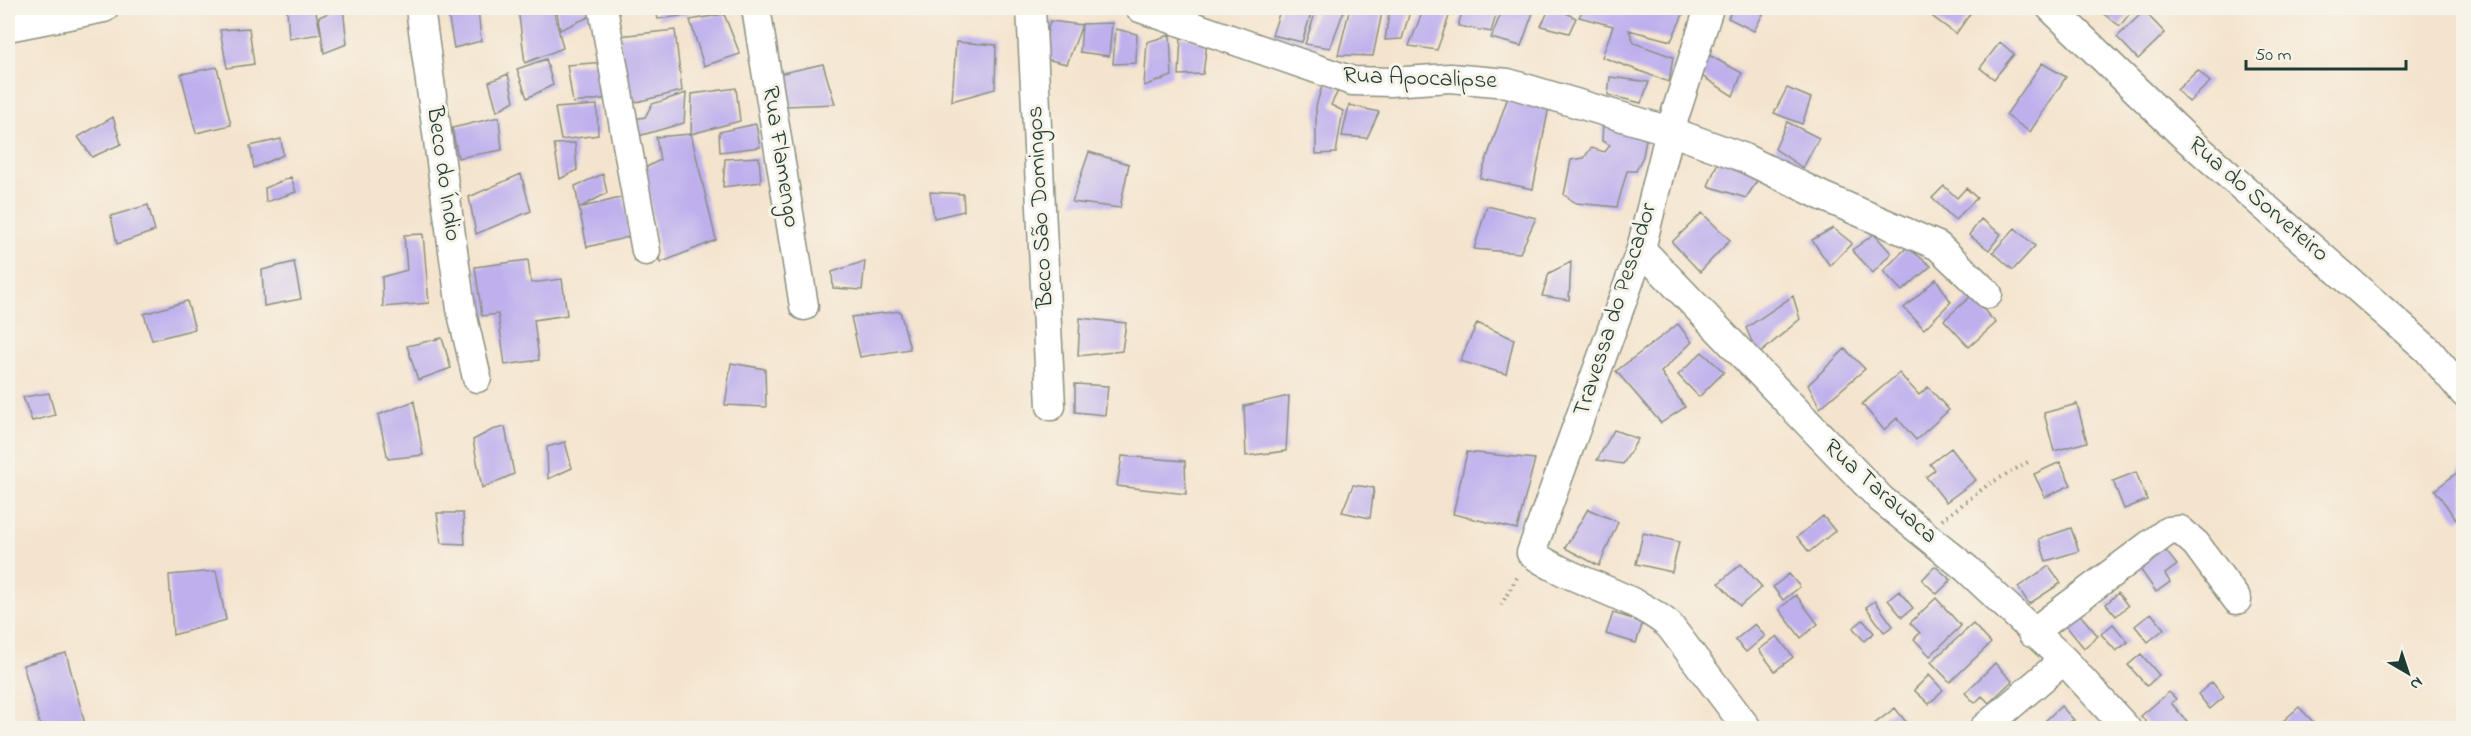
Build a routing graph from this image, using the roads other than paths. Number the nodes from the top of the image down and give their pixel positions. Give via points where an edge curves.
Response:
1 (104, 8) edge
2 (420, 8) edge
3 (603, 8) edge
4 (756, 8) edge
5 (1031, 8) edge
6 (1140, 8) edge
7 (1709, 8) edge
8 (2051, 8) edge
9 (8, 27) edge
10 (1670, 131) junction
11 (1641, 249) junction
12 (646, 251) dead end
13 (1988, 294) dead end
14 (804, 306) dead end
15 (477, 378) dead end
16 (2463, 393) edge
17 (1051, 406) dead end
18 (2237, 600) dead end
19 (2032, 633) junction
20 (2064, 660) junction
21 (1747, 729) edge
22 (1984, 729) edge
23 (2126, 729) edge

1 - 9 street
2 - 15 street, Beco do Índio via 461,309
3 - 12 street
4 - 14 street, Rua Flamengo
5 - 17 street, Beco São Domingos
6 - 10 street, Rua Apocalipse via 1352,81 1450,78 1508,83
7 - 10 street, Travessa do Pescador
8 - 16 street, Rua do Sorveteiro via 2183,135 2427,350
10 - 11 street, Travessa do Pescador
10 - 13 street, Rua Apocalipse via 1742,157 1938,246
11 - 19 street, Rua Tarauaca via 1881,499 1966,569
11 - 21 street, Travessa do Pescador via 1532,553 1583,583 1654,613 1668,625
18 - 19 street via 2196,544 2180,530 2168,531
19 - 20 street, Rua Tarauaca
20 - 22 street
20 - 23 street, Rua Tarauaca

